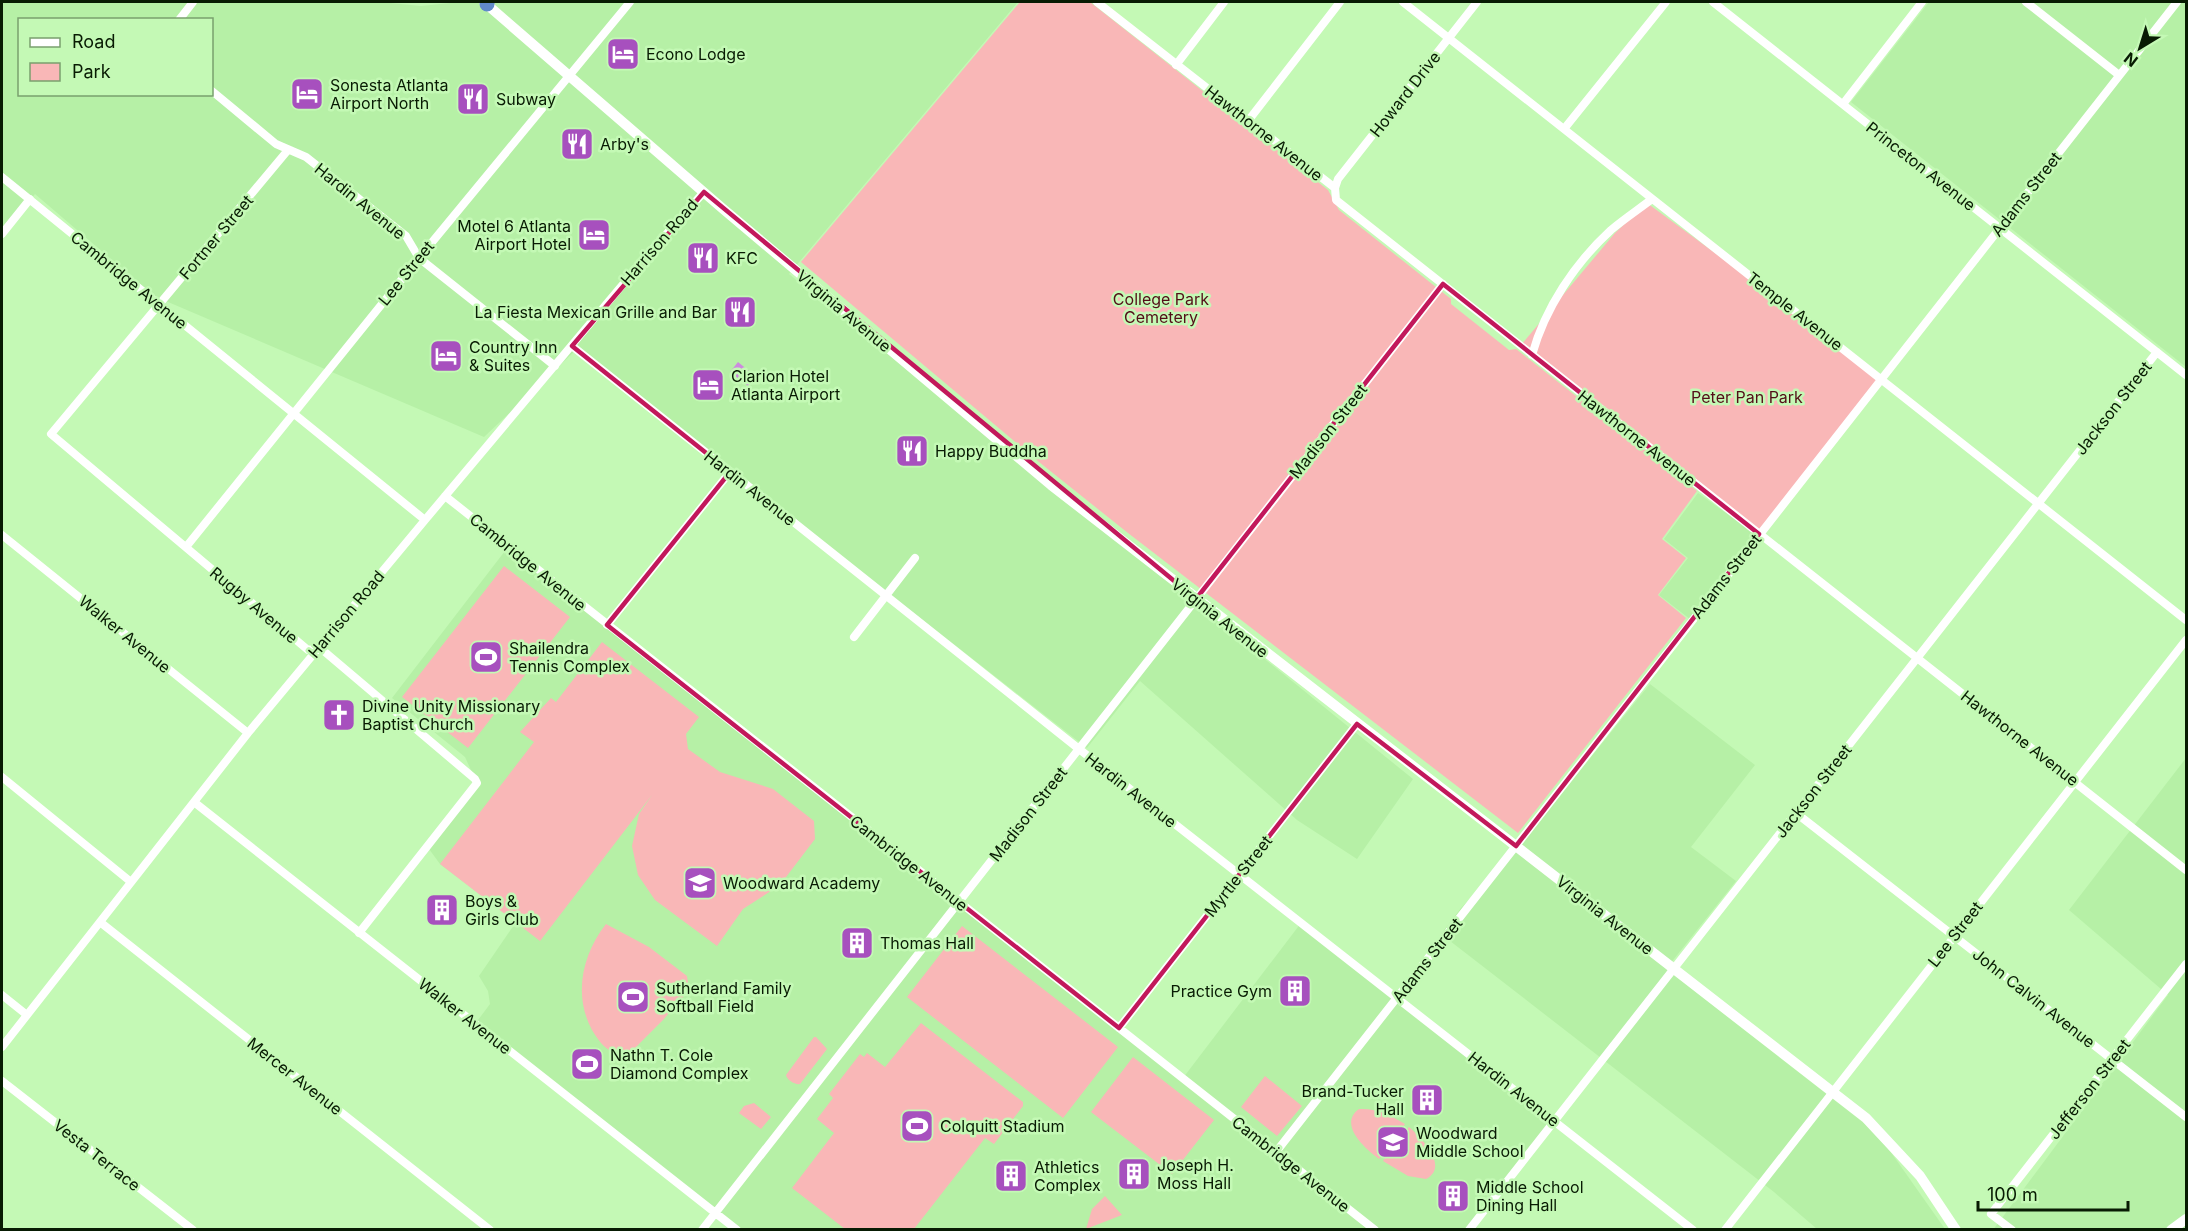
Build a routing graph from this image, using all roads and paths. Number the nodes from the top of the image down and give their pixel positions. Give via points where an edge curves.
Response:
1 (193, 2) edge
2 (486, 2) edge
3 (630, 2) edge
4 (1097, 2) edge
5 (1224, 2) edge
6 (1340, 2) edge
7 (1403, 2) edge
8 (1477, 2) edge
9 (1666, 2) edge
10 (1713, 2) edge
11 (1922, 2) edge
12 (2026, 2) edge
13 (2177, 2) edge
14 (181, 18) edge
15 (1449, 38) junction
16 (1176, 65) junction
17 (568, 75) junction
18 (2119, 75) junction
19 (213, 92) edge
20 (1843, 104) junction
21 (1248, 121) junction
22 (1564, 129) junction
23 (288, 150) junction
24 (2, 177) edge
25 (1335, 188) junction
26 (704, 192) junction
27 (30, 199) junction
28 (1652, 199) junction
29 (2000, 228) junction
30 (2, 234) edge
31 (419, 258) junction
32 (1443, 284) junction
33 (160, 305) junction
34 (572, 346) junction
35 (2157, 352) junction
36 (1532, 355) junction
37 (555, 366) junction
38 (2187, 375) edge
39 (1881, 379) junction
40 (293, 413) junction
41 (51, 434) joint
42 (730, 472) junction
43 (445, 496) junction
44 (2038, 503) junction
45 (424, 520) junction
46 (1759, 534) junction
47 (2, 535) edge
48 (186, 547) junction
49 (915, 558) dead end
50 (886, 596) junction
51 (1196, 599) junction
52 (2187, 620) edge
53 (607, 625) junction
54 (854, 637) dead end
55 (2187, 640) edge
56 (319, 647) junction
57 (1917, 658) junction
58 (1357, 724) junction
59 (248, 733) junction
60 (1079, 749) junction
61 (2, 777) edge
62 (2075, 782) junction
63 (194, 802) junction
64 (1796, 813) junction
65 (1516, 846) junction
66 (2187, 870) edge
67 (1239, 874) junction
68 (131, 882) junction
69 (959, 902) junction
70 (100, 922) junction
71 (359, 933) junction
72 (1954, 936) junction
73 (2187, 964) edge
74 (1674, 969) junction
75 (2, 995) edge
76 (1397, 998) junction
77 (27, 1015) junction
78 (1119, 1028) junction
79 (2, 1047) edge
80 (2112, 1059) junction
81 (2, 1081) edge
82 (1833, 1092) junction
83 (2187, 1117) edge
84 (1554, 1121) junction
85 (1276, 1152) junction
86 (715, 1213) junction
87 (2187, 1219) edge
88 (193, 1230) edge
89 (490, 1230) edge
90 (702, 1230) edge
91 (736, 1230) edge
92 (1375, 1230) edge
93 (1469, 1230) edge
94 (1693, 1230) edge
95 (1725, 1230) edge
96 (1956, 1230) edge
97 (2012, 1230) edge
98 (2171, 1230) edge

1 - 14 street
2 - 17 main road, Virginia Avenue
3 - 17 street, Lee Street
4 - 16 street, Hawthorne Avenue
5 - 16 street
6 - 21 street
7 - 15 street, Temple Avenue
8 - 15 street, Howard Drive
9 - 22 street
10 - 20 street, Princeton Avenue
11 - 20 street
12 - 18 street
13 - 18 street, Adams Street
15 - 22 street, Temple Avenue
15 - 25 street, Howard Drive via 1338,179
16 - 21 street, Hawthorne Avenue
17 - 26 main road, Virginia Avenue
17 - 31 street, Lee Street
18 - 29 street, Adams Street
19 - 23 street, Hardin Avenue
20 - 29 street, Princeton Avenue
21 - 25 street, Hawthorne Avenue
22 - 28 street, Temple Avenue
23 - 31 street, Hardin Avenue via 306,157 406,237
23 - 33 street, Fortner Street
24 - 27 street, Cambridge Avenue
25 - 32 street, Hawthorne Avenue via 1336,200
26 - 34 street, Harrison Road
26 - 51 main road, Virginia Avenue via 1043,478
27 - 30 street
27 - 33 street, Cambridge Avenue
28 - 36 street via 1611,231 1581,263 1547,313
28 - 39 street, Temple Avenue
29 - 35 street, Princeton Avenue
29 - 39 street, Adams Street
31 - 37 street, Hardin Avenue
31 - 40 street, Lee Street
32 - 36 street, Hawthorne Avenue
32 - 51 street, Madison Street
33 - 40 street, Cambridge Avenue
33 - 41 street, Fortner Street
34 - 37 street, Harrison Road
34 - 42 street, Hardin Avenue
35 - 38 street, Princeton Avenue
35 - 44 street, Jackson Street
36 - 46 street, Hawthorne Avenue
37 - 43 street, Harrison Road
39 - 44 street, Temple Avenue
39 - 46 street, Adams Street
40 - 45 street, Cambridge Avenue
40 - 48 street, Lee Street
41 - 48 street, Rugby Avenue
42 - 50 street, Hardin Avenue
42 - 53 street
43 - 45 street, Harrison Road
43 - 53 street, Cambridge Avenue
44 - 52 street, Temple Avenue
44 - 57 street, Jackson Street
45 - 56 street, Harrison Road
46 - 57 street, Hawthorne Avenue
46 - 65 street, Adams Street
47 - 59 street, Walker Avenue
48 - 56 street, Rugby Avenue via 308,650
49 - 50 street
50 - 54 street
50 - 60 street, Hardin Avenue
51 - 58 main road, Virginia Avenue
51 - 60 street, Madison Street
53 - 69 street, Cambridge Avenue
55 - 62 street, Lee Street
56 - 59 street, Harrison Road
56 - 71 street, Rugby Avenue via 477,783
57 - 62 street, Hawthorne Avenue
57 - 64 street, Jackson Street
58 - 65 main road, Virginia Avenue
58 - 67 street, Myrtle Street
59 - 63 street, Harrison Road
60 - 67 street, Hardin Avenue
60 - 69 street, Madison Street
61 - 68 street
62 - 66 street, Hawthorne Avenue
62 - 72 street, Lee Street
63 - 68 street, Harrison Road
63 - 71 street, Walker Avenue
64 - 72 street, John Calvin Avenue
64 - 74 street, Jackson Street
65 - 74 main road, Virginia Avenue
65 - 76 street, Adams Street
67 - 76 street, Hardin Avenue
67 - 78 street, Myrtle Street
68 - 70 street, Harrison Road
69 - 78 street, Cambridge Avenue
69 - 86 street, Madison Street
70 - 77 street, Harrison Road
70 - 89 street, Mercer Avenue
71 - 86 street, Walker Avenue
72 - 80 street, John Calvin Avenue
72 - 82 street, Lee Street
73 - 80 street, Jefferson Street
74 - 82 main road, Virginia Avenue
74 - 84 street, Jackson Street
75 - 77 street
76 - 84 street, Hardin Avenue
76 - 85 street, Adams Street
77 - 79 street, Harrison Road
78 - 85 street, Cambridge Avenue
80 - 83 street, John Calvin Avenue
80 - 97 street, Jefferson Street via 1991,1214
81 - 88 street, Vesta Terrace
82 - 95 street, Lee Street
82 - 96 main road, Virginia Avenue via 1902,1154
84 - 93 street, Jackson Street
84 - 94 street, Hardin Avenue
85 - 92 street, Cambridge Avenue
86 - 90 street, Madison Street
86 - 91 street, Walker Avenue
87 - 98 main road

